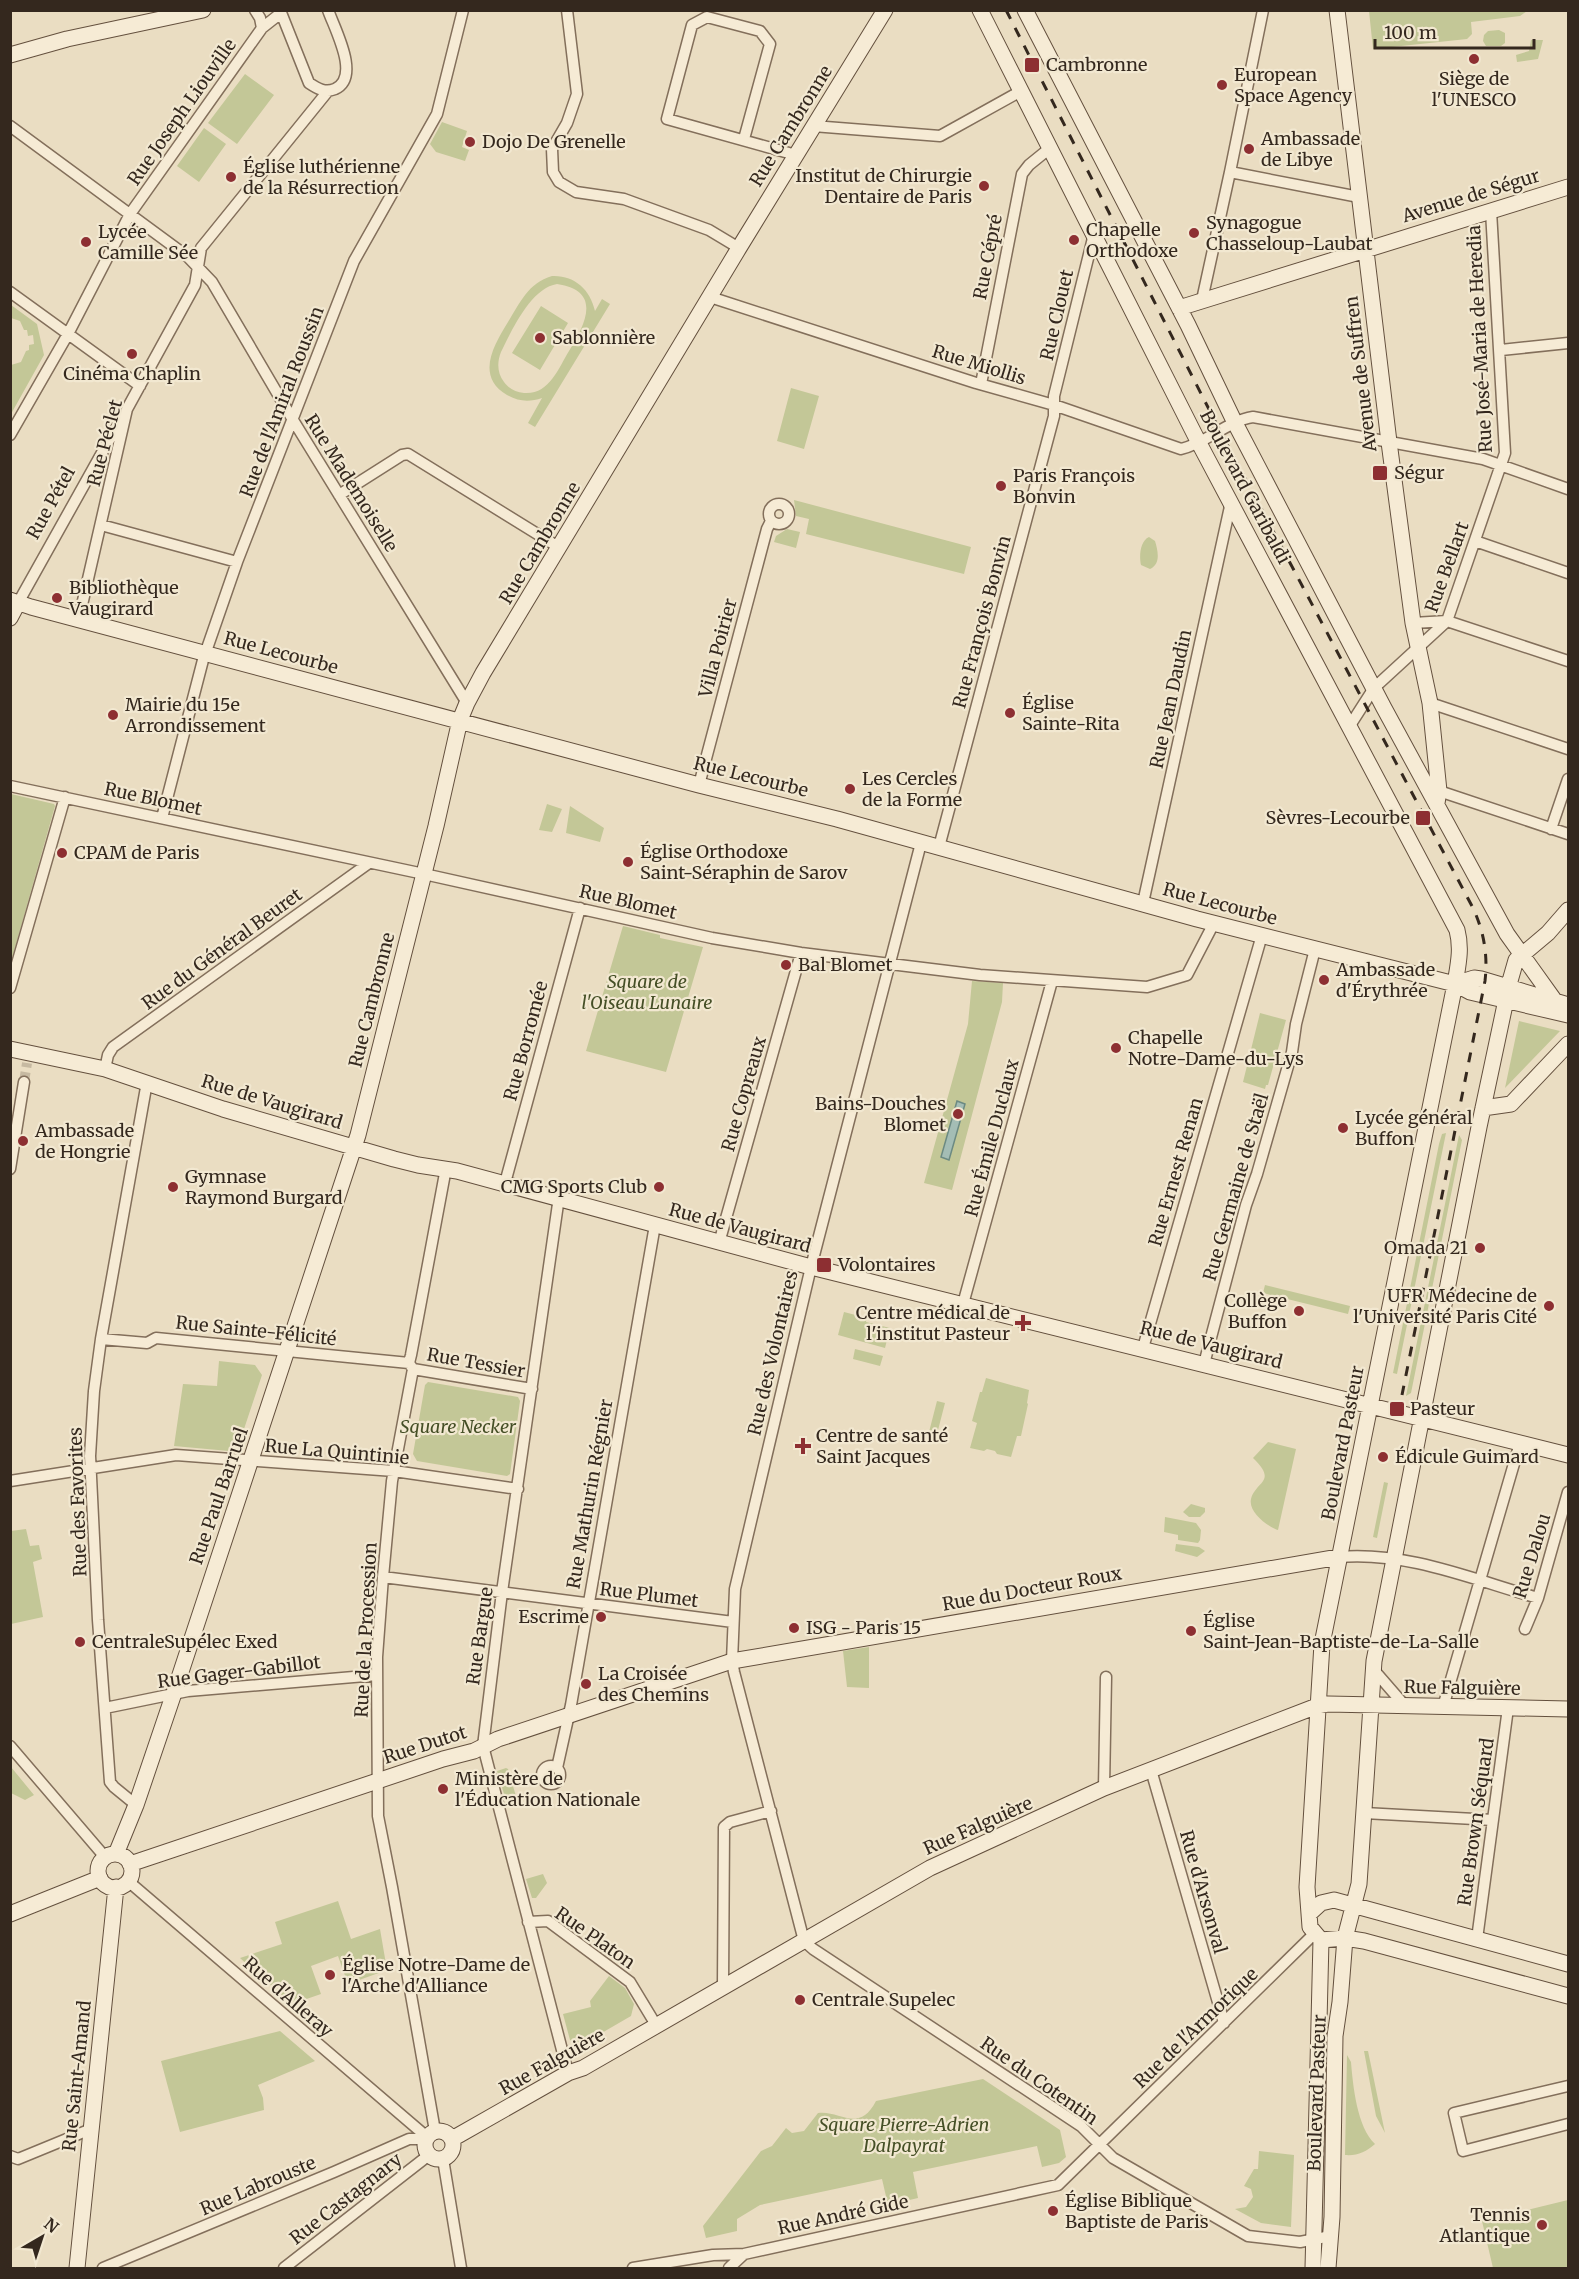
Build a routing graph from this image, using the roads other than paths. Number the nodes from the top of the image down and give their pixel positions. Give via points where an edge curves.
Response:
1 (203, 10) edge
2 (255, 10) edge
3 (328, 10) edge
4 (463, 10) edge
5 (567, 10) edge
6 (885, 10) edge
7 (980, 10) edge
8 (1025, 10) edge
9 (1263, 10) edge
10 (1337, 10) edge
11 (280, 12) edge
12 (156, 15) edge
13 (262, 28) junction
14 (10, 55) edge
15 (328, 91) junction
16 (1021, 91) junction
17 (10, 126) edge
18 (813, 126) junction
19 (744, 139) junction
20 (1050, 148) junction
21 (796, 155) junction
22 (1230, 172) junction
23 (1569, 187) edge
24 (1359, 197) junction
25 (1491, 211) junction
26 (130, 214) junction
27 (1094, 234) junction
28 (739, 248) junction
29 (1366, 249) junction
30 (198, 266) junction
31 (10, 292) edge
32 (710, 297) junction
33 (1202, 300) junction
34 (1179, 308) junction
35 (68, 334) junction
36 (1569, 343) edge
37 (1500, 350) junction
38 (981, 384) junction
39 (140, 386) junction
40 (1054, 405) junction
41 (127, 409) junction
42 (293, 420) junction
43 (1235, 423) junction
44 (10, 435) edge
45 (1389, 442) junction
46 (1199, 443) junction
47 (1501, 465) junction
48 (1569, 489) edge
49 (339, 495) junction
50 (1231, 502) junction
51 (771, 521) dead end
52 (101, 525) junction
53 (1475, 541) junction
54 (560, 548) junction
55 (237, 562) junction
56 (1569, 573) edge
57 (14, 601) edge
58 (82, 605) dead end
59 (10, 618) edge
60 (1448, 621) junction
61 (1413, 623) junction
62 (1418, 649) junction
63 (205, 653) junction
64 (1569, 661) edge
65 (1374, 688) junction
66 (467, 703) junction
67 (1430, 703) junction
68 (460, 720) junction
69 (1349, 727) junction
70 (1569, 750) edge
71 (1569, 779) edge
72 (699, 785) junction
73 (10, 786) edge
74 (65, 797) junction
75 (1438, 797) junction
76 (162, 818) junction
77 (1551, 828) junction
78 (1569, 834) edge
79 (921, 843) junction
80 (939, 848) junction
81 (369, 863) junction
82 (424, 874) junction
83 (1143, 903) junction
84 (580, 908) junction
85 (1569, 910) edge
86 (1214, 923) junction
87 (1262, 935) junction
88 (1316, 949) junction
89 (801, 953) junction
90 (1522, 954) junction
91 (888, 965) junction
92 (1052, 981) junction
93 (1455, 984) junction
94 (10, 988) edge
95 (1507, 994) junction
96 (1562, 1003) edge
97 (1569, 1015) edge
98 (1569, 1044) edge
99 (10, 1049) edge
100 (105, 1069) junction
101 (24, 1082) tunnel mouth
102 (147, 1082) junction
103 (1483, 1108) junction
104 (354, 1148) junction
105 (446, 1168) junction
106 (10, 1169) edge
107 (505, 1183) junction
108 (559, 1197) junction
109 (655, 1225) junction
110 (719, 1243) junction
111 (811, 1267) junction
112 (963, 1304) junction
113 (101, 1339) junction
114 (1143, 1348) junction
115 (287, 1350) junction
116 (1204, 1364) junction
117 (411, 1366) junction
118 (532, 1389) junction
119 (1371, 1405) junction
120 (1422, 1417) junction
121 (1520, 1443) junction
122 (1569, 1455) edge
123 (251, 1462) junction
124 (90, 1467) junction
125 (394, 1471) junction
126 (10, 1481) edge
127 (518, 1489) junction
128 (1569, 1492) edge
129 (1340, 1557) junction
130 (1393, 1558) junction
131 (382, 1577) junction
132 (1479, 1581) junction
133 (502, 1592) junction
134 (1538, 1598) junction
135 (588, 1604) junction
136 (733, 1622) junction
137 (1525, 1629) dead end
138 (732, 1661) junction
139 (1373, 1669) junction
140 (377, 1675) junction
141 (1106, 1677) dead end
142 (174, 1692) junction
143 (1317, 1706) junction
144 (1370, 1707) junction
145 (1406, 1707) junction
146 (1443, 1707) junction
147 (105, 1708) junction
148 (1508, 1708) junction
149 (1569, 1709) edge
150 (569, 1715) junction
151 (10, 1746) edge
152 (483, 1746) junction
153 (557, 1768) dead end
154 (1150, 1770) junction
155 (379, 1780) junction
156 (1104, 1788) junction
157 (136, 1805) junction
158 (771, 1811) junction
159 (1364, 1813) junction
160 (1493, 1820) junction
161 (110, 1856) junction
162 (130, 1864) junction
163 (100, 1878) junction
164 (122, 1884) junction
165 (1352, 1905) junction
166 (10, 1914) edge
167 (1309, 1914) junction
168 (528, 1922) junction
169 (1318, 1937) junction
170 (1345, 1938) junction
171 (1477, 1939) junction
172 (804, 1941) junction
173 (1569, 1965) edge
174 (723, 1986) junction
175 (1569, 1996) edge
176 (1224, 2023) junction
177 (656, 2025) junction
178 (568, 2073) junction
179 (1569, 2086) edge
180 (1569, 2124) edge
181 (91, 2129) junction
182 (429, 2136) junction
183 (452, 2139) junction
184 (1100, 2145) junction
185 (10, 2156) edge
186 (436, 2157) junction
187 (1058, 2185) joint
188 (1331, 2243) junction
189 (1315, 2245) junction
190 (744, 2254) junction
191 (77, 2268) edge
192 (103, 2268) edge
193 (284, 2268) edge
194 (461, 2268) edge
195 (633, 2268) edge
196 (729, 2268) edge
197 (1313, 2268) edge
198 (1328, 2268) edge

1 - 12 main road
2 - 13 street
3 - 15 street, Rue Péclet via 348,68 345,81
4 - 42 street, Rue de l'Amiral Roussin via 437,114 354,261
5 - 28 street via 577,94 552,149 553,172 559,182 576,192 624,199 709,230
6 - 18 main road, Rue Cambronne
7 - 16 main road, Boulevard Garibaldi
8 - 34 main road, Boulevard Garibaldi
9 - 22 street
10 - 24 main road, Avenue de Suffren
11 - 13 street, Rue Joseph Liouville
11 - 15 street via 309,83
12 - 14 main road
13 - 26 street, Rue Joseph Liouville
15 - 30 street, Rue Péclet via 201,248
16 - 18 street via 939,136
16 - 20 main road, Boulevard Garibaldi
17 - 26 street, Rue Mademoiselle
18 - 21 main road, Rue Cambronne
19 - 19 street via 770,44 760,31 707,17 692,25 667,119
19 - 21 street
20 - 27 main road, Boulevard Garibaldi
20 - 38 street, Rue Cépré via 1022,174
21 - 28 main road, Rue Cambronne
22 - 24 street
22 - 33 street
23 - 25 main road, Avenue de Ségur
24 - 29 main road, Avenue de Suffren
25 - 29 main road, Avenue de Ségur
25 - 37 street, Rue José-Maria de Heredia
26 - 30 street, Rue Mademoiselle
26 - 35 street, Rue Joseph Liouville
27 - 40 street, Rue Clouet
27 - 46 main road, Boulevard Garibaldi
28 - 32 main road, Rue Cambronne
29 - 33 main road, Avenue de Ségur
29 - 45 main road, Avenue de Suffren
30 - 39 street, Rue Péclet via 195,285
30 - 42 street, Rue Mademoiselle via 212,282
31 - 35 street
32 - 38 street, Rue Miollis
32 - 54 main road, Rue Cambronne
33 - 34 main road, Avenue de Ségur
34 - 43 main road, Boulevard Garibaldi
35 - 39 street
35 - 44 street, Rue Joseph Liouville
36 - 37 street
37 - 47 street, Rue José-Maria de Heredia via 1505,453
38 - 40 street, Rue Miollis
39 - 41 street, Rue Péclet
40 - 46 street, Rue Miollis via 1180,449
40 - 80 street, Rue François Bonvin
41 - 52 street, Rue Péclet
41 - 57 street, Rue Pétel
42 - 49 street, Rue Mademoiselle
42 - 55 street, Rue de l'Amiral Roussin
43 - 45 street via 1253,417
43 - 46 street, Rue Miollis
43 - 65 main road, Boulevard Garibaldi
45 - 47 street
45 - 61 main road, Avenue de Suffren
46 - 50 main road, Boulevard Garibaldi
47 - 48 street
47 - 53 street, Rue Bellart
49 - 54 street via 408,454
49 - 66 street, Rue Mademoiselle
50 - 69 main road, Boulevard Garibaldi
50 - 83 street, Rue Jean Daudin
51 - 72 street, Villa Poirier
52 - 55 street
52 - 58 street, Rue Péclet
53 - 56 street
53 - 60 street, Rue Bellart
54 - 66 main road, Rue Cambronne
55 - 63 street, Rue de l'Amiral Roussin
57 - 59 main road, Rue Pétel
57 - 63 main road, Rue Lecourbe
60 - 61 street
60 - 62 street, Rue Bellart
60 - 64 street
61 - 62 main road, Avenue de Suffren
62 - 65 street, Rue Bellart
62 - 67 main road, Avenue de Suffren
63 - 68 main road, Rue Lecourbe
63 - 76 street, Rue de l'Amiral Roussin
65 - 69 street, Rue Bellart
65 - 75 main road, Boulevard Garibaldi
66 - 68 main road, Rue Cambronne
67 - 70 street
67 - 75 main road, Avenue de Suffren
68 - 72 main road, Rue Lecourbe
68 - 82 main road, Rue Cambronne
69 - 93 main road, Boulevard Garibaldi via 1457,930 1460,952
71 - 77 street
72 - 79 main road, Rue Lecourbe
73 - 74 street, Rue Blomet
74 - 76 street, Rue Blomet
74 - 94 street
75 - 77 street
75 - 90 main road, Boulevard Garibaldi via 1507,934
76 - 81 street, Rue Blomet
77 - 78 street
79 - 80 main road, Rue Lecourbe
79 - 91 street, Rue des Volontaires
80 - 83 main road, Rue Lecourbe
81 - 82 street, Rue Blomet
81 - 100 street, Rue du Général Beuret via 113,1047
82 - 84 street, Rue Blomet
82 - 104 main road, Rue Cambronne
83 - 86 main road, Rue Lecourbe
84 - 89 street, Rue Blomet via 712,938
84 - 107 street, Rue Borromée
85 - 90 main road
86 - 87 main road, Rue Lecourbe
86 - 92 street, Rue Blomet via 1187,975 1147,987
87 - 88 main road, Rue Lecourbe
87 - 114 street, Rue Ernest Renan
88 - 93 main road, Rue Lecourbe
88 - 116 street, Rue Germaine de Staël via 1292,1052
89 - 91 street, Rue Blomet
89 - 110 street, Rue Copreaux
90 - 95 main road via 1516,960
90 - 96 main road, Boulevard Garibaldi
91 - 92 street, Rue Blomet
91 - 111 street, Rue des Volontaires
92 - 112 street, Rue Émile Duclaux
93 - 95 main road via 1470,992
93 - 95 main road, Rue Lecourbe via 1481,979
93 - 119 main road, Boulevard Pasteur
95 - 96 main road
95 - 97 main road
95 - 103 main road, Boulevard Pasteur
98 - 103 main road via 1511,1104
99 - 100 main road, Rue de Vaugirard via 28,1057
100 - 102 main road, Rue de Vaugirard
101 - 106 street
102 - 104 main road, Rue de Vaugirard
102 - 113 street, Rue des Favorites
103 - 120 main road, Boulevard Pasteur
104 - 105 main road, Rue de Vaugirard via 418,1165
104 - 115 main road, Rue Paul Barruel
105 - 107 main road, Rue de Vaugirard
105 - 117 street, Rue de la Procession
107 - 108 main road, Rue de Vaugirard
108 - 109 main road, Rue de Vaugirard
108 - 118 street, Rue Bargue
109 - 110 main road, Rue de Vaugirard
109 - 135 street, Rue Mathurin Régnier
110 - 111 main road, Rue de Vaugirard
111 - 112 main road, Rue de Vaugirard
111 - 136 street, Rue des Volontaires via 735,1589
112 - 114 main road, Rue de Vaugirard
113 - 115 street, Rue Sainte-Félicité via 147,1342 156,1338
113 - 124 street, Rue des Favorites via 93,1391
114 - 116 main road, Rue de Vaugirard
115 - 117 street, Rue Sainte-Félicité
115 - 123 main road, Rue Paul Barruel
116 - 119 main road, Rue de Vaugirard
117 - 118 street, Rue Tessier
117 - 125 street, Rue de la Procession
118 - 127 street, Rue Bargue
119 - 120 main road, Rue de Vaugirard
119 - 129 main road, Boulevard Pasteur
120 - 121 main road, Rue de Vaugirard
120 - 130 main road, Boulevard Pasteur
121 - 122 main road, Rue de Vaugirard
121 - 132 street
123 - 124 street, Rue La Quintinie via 176,1455
123 - 125 street, Rue La Quintinie
123 - 142 main road, Rue Paul Barruel
124 - 126 street, Rue La Quintinie
124 - 147 street, Rue des Favorites
125 - 127 street, Rue La Quintinie
125 - 131 street, Rue de la Procession
127 - 133 street, Rue Bargue
128 - 134 street, Rue Dalou
129 - 130 street
129 - 138 main road, Rue du Docteur Roux
129 - 143 main road, Boulevard Pasteur via 1322,1644
130 - 132 street
130 - 139 main road, Boulevard Pasteur
131 - 133 street, Rue Plumet
131 - 140 street, Rue de la Procession
132 - 134 street
132 - 146 street
133 - 135 street, Rue Plumet
133 - 152 street, Rue Bargue
134 - 137 street, Rue Dalou
135 - 136 street, Rue Plumet
135 - 150 street, Rue Mathurin Régnier
136 - 138 street, Rue des Volontaires
138 - 150 main road, Rue Dutot
138 - 158 street, Rue des Volontaires
139 - 144 main road, Boulevard Pasteur
139 - 145 street
140 - 142 street, Rue Gager-Gabillot
140 - 155 street, Rue de la Procession
141 - 156 street
142 - 147 street, Rue Gager-Gabillot
142 - 157 main road, Rue Paul Barruel
143 - 144 main road, Rue Falguière
143 - 154 main road, Rue Falguière
143 - 167 main road, Boulevard Pasteur via 1307,1882
144 - 145 main road, Rue Falguière
144 - 159 main road, Boulevard Pasteur
145 - 146 main road, Rue Falguière
146 - 148 main road, Rue Falguière
147 - 157 street, Rue des Favorites via 111,1782
148 - 149 main road, Rue Falguière
148 - 160 street, Rue Brown Séquard
150 - 152 main road, Rue Dutot
150 - 153 street, Rue Mathurin Régnier
151 - 161 street
152 - 155 main road, Rue Dutot
152 - 168 street, Rue Bargue
154 - 156 main road, Rue Falguière
154 - 176 street, Rue d'Arsonval
155 - 162 main road, Rue Dutot
155 - 182 street, Rue de la Procession via 378,1816 393,1887
156 - 172 main road, Rue Falguière via 930,1868
157 - 161 main road, Rue Paul Barruel
158 - 172 street, Rue des Volontaires
158 - 174 street via 730,1822 723,1831
159 - 160 street
159 - 165 main road, Boulevard Pasteur via 1359,1884
160 - 171 street, Rue Brown Séquard
161 - 162 main road via 126,1859
161 - 163 main road via 99,1867
162 - 164 main road via 131,1872
163 - 164 main road via 106,1885
163 - 166 main road
164 - 181 main road, Rue Saint-Amand
164 - 182 street, Rue d'Alleray
165 - 167 main road via 1325,1901
165 - 170 main road, Boulevard Pasteur
165 - 171 main road
167 - 169 main road, Boulevard Pasteur via 1310,1927
168 - 177 street, Rue Platon via 548,1921 630,1982
168 - 178 street, Rue Bargue
169 - 170 main road
169 - 176 street, Rue de l'Armorique
169 - 189 main road, Boulevard Pasteur
170 - 175 main road
170 - 188 main road, Boulevard Pasteur via 1335,2036
171 - 173 main road
172 - 174 main road, Rue Falguière
172 - 184 street, Rue du Cotentin via 1081,2126
174 - 177 main road, Rue Falguière
176 - 184 street, Rue de l'Armorique
177 - 178 main road, Rue Falguière
178 - 183 main road, Rue Falguière
179 - 180 street via 1454,2113 1463,2151
181 - 185 street via 18,2159
181 - 191 main road, Rue Saint-Amand
182 - 183 main road via 446,2132
182 - 186 main road via 425,2147
182 - 192 street, Rue Labrouste via 409,2139
183 - 186 main road via 451,2153
184 - 187 street, Rue de l'Armorique
184 - 189 street, Rue du Cotentin via 1113,2158 1248,2236
186 - 193 street, Rue Castagnary
186 - 194 street
187 - 190 street, Rue André Gide
188 - 189 street, Rue du Cotentin
188 - 198 main road, Boulevard Pasteur
189 - 197 main road, Boulevard Pasteur
190 - 195 street, Rue André Gide via 712,2255
190 - 196 street

